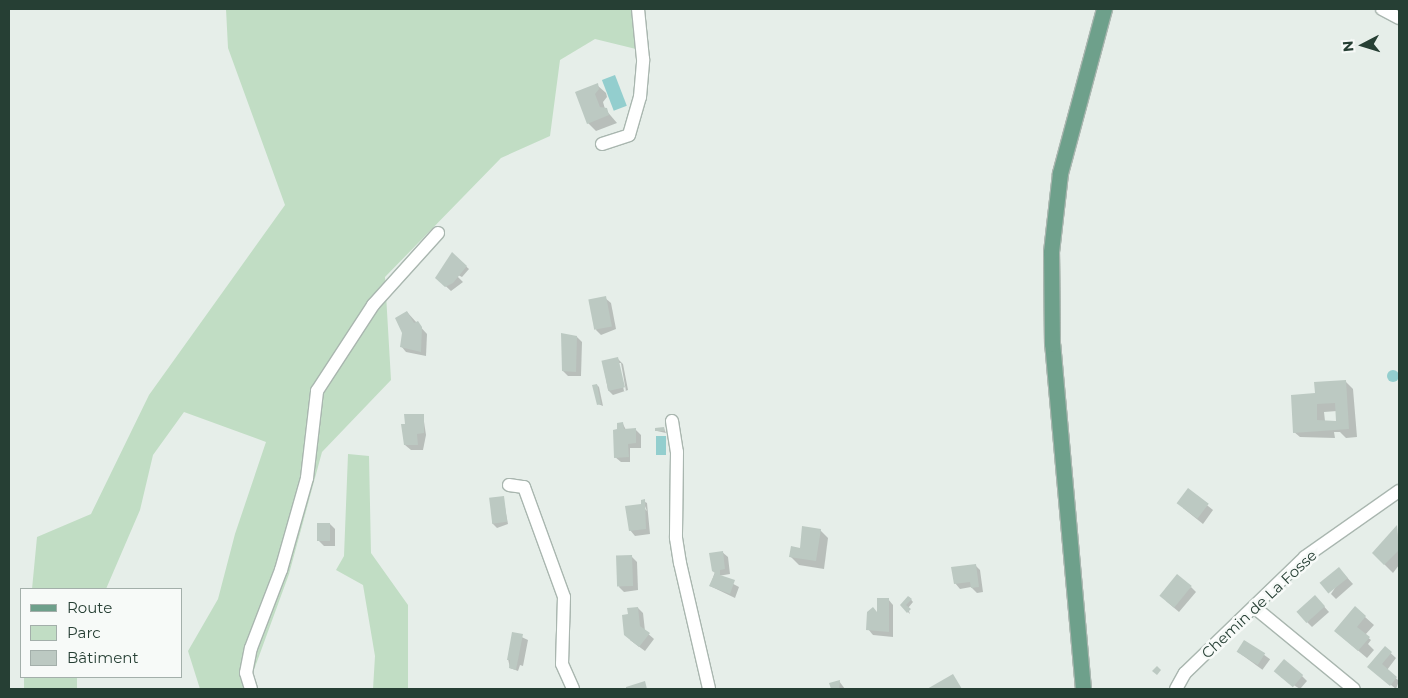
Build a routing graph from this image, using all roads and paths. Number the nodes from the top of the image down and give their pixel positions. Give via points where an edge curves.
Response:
1 (638, 9) edge
2 (1104, 9) edge
3 (1382, 9) edge
4 (1399, 18) edge
5 (602, 144) dead end
6 (438, 233) dead end
7 (672, 421) dead end
8 (509, 485) dead end
9 (1399, 492) edge
10 (1254, 607) junction
11 (252, 689) edge
12 (573, 689) edge
13 (709, 689) edge
14 (1083, 689) edge
15 (1176, 689) edge
16 (1354, 689) edge

1 - 5 street via 643,59 640,97 629,135
2 - 14 main road via 1060,174 1052,252 1052,344
3 - 4 street
6 - 11 street via 373,305 317,392 307,478 281,570 246,673
7 - 13 street via 677,452 676,538
8 - 12 street via 524,487 564,597 562,664
9 - 10 street, Chemin de La Fosse via 1305,557
10 - 15 street, Chemin de La Fosse via 1185,673
10 - 16 street

